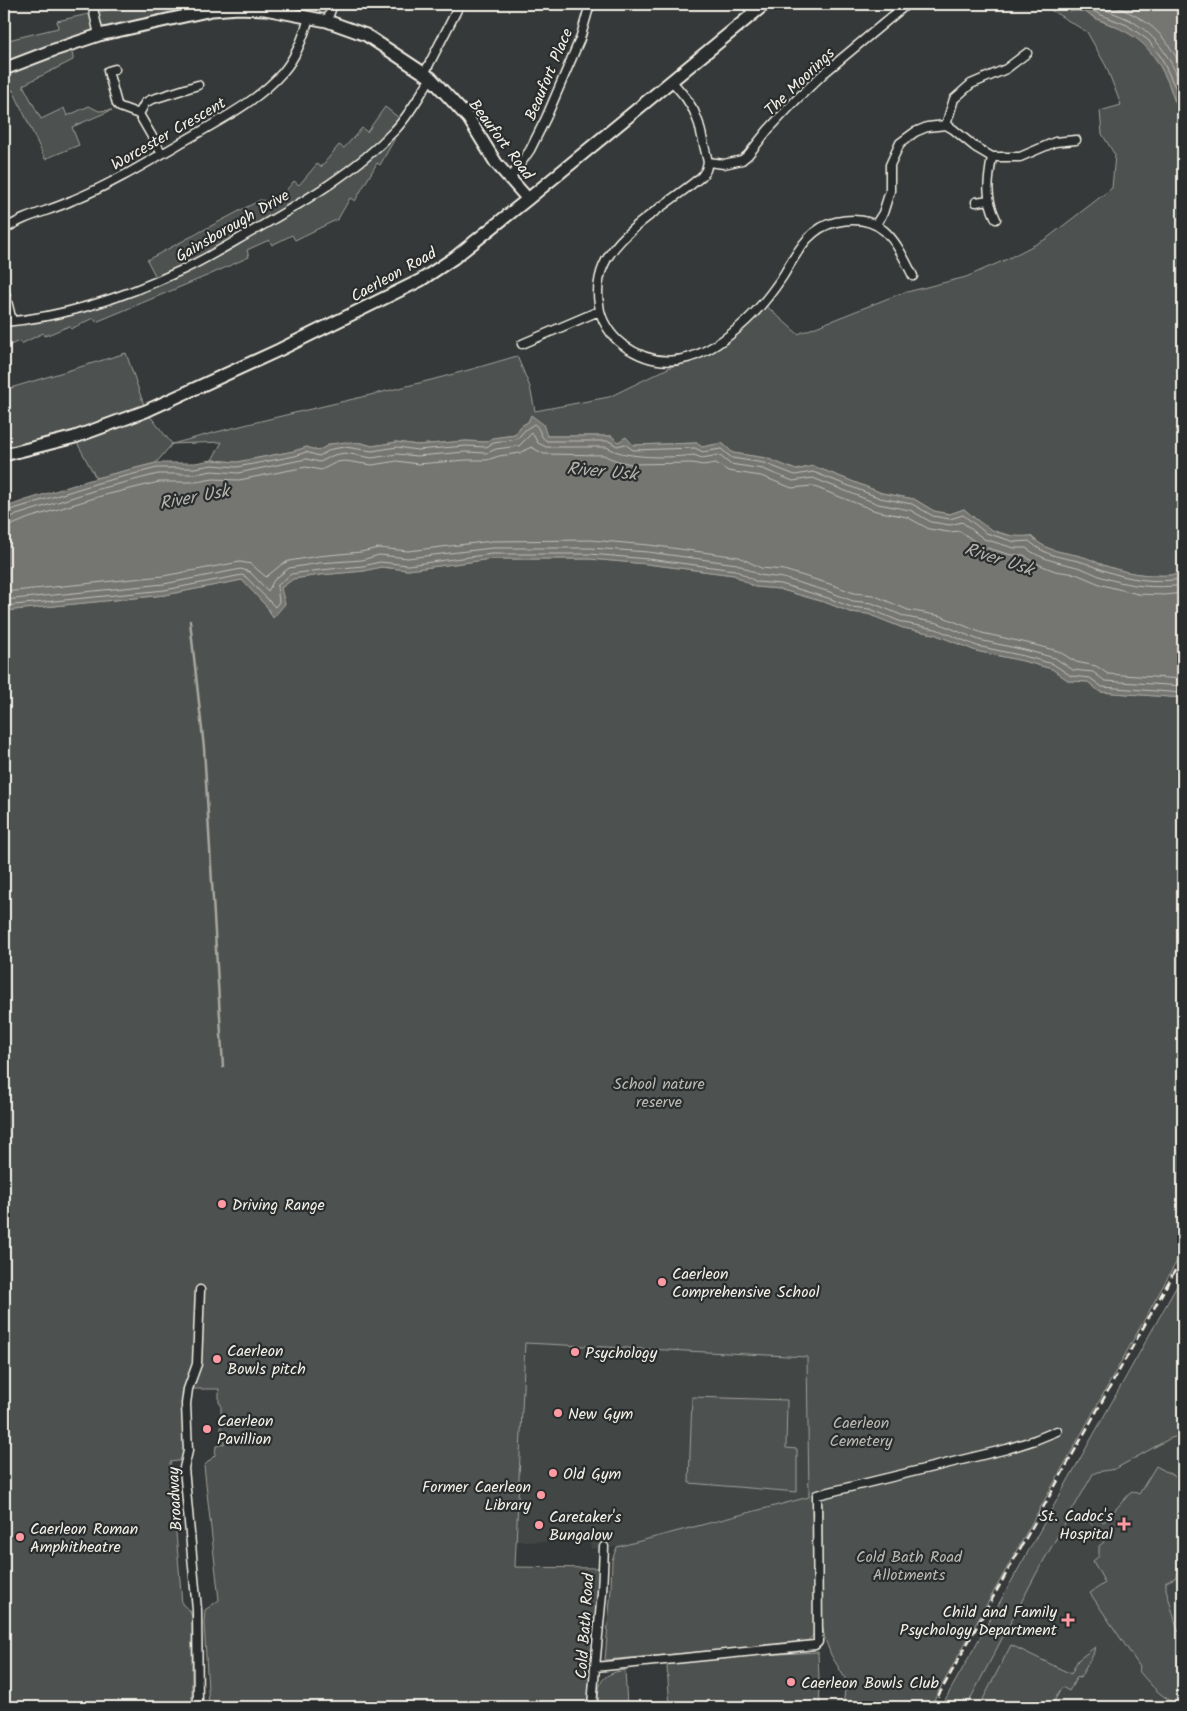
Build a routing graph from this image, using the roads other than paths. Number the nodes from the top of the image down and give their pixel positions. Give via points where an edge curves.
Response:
1 (92, 4) edge
2 (332, 4) edge
3 (460, 4) edge
4 (590, 4) edge
5 (765, 4) edge
6 (907, 4) edge
7 (750, 8) edge
8 (309, 17) junction
9 (327, 21) junction
10 (99, 35) junction
11 (1027, 53) dead end
12 (4, 69) edge
13 (115, 69) dead end
14 (427, 76) junction
15 (671, 80) junction
16 (198, 86) dead end
17 (139, 114) junction
18 (946, 125) junction
19 (1076, 140) dead end
20 (162, 154) junction
21 (992, 157) junction
22 (708, 162) junction
23 (510, 179) junction
24 (528, 199) junction
25 (989, 200) junction
26 (976, 202) dead end
27 (996, 219) dead end
28 (876, 224) junction
29 (4, 230) edge
30 (914, 276) dead end
31 (4, 288) edge
32 (599, 311) junction
33 (8, 321) edge
34 (522, 344) dead end
35 (4, 455) edge
36 (200, 1290) dead end
37 (1057, 1431) dead end
38 (604, 1547) dead end
39 (594, 1667) junction
40 (198, 1707) edge
41 (592, 1707) edge

1 - 10 street
2 - 9 street
3 - 14 street, Gainsborough Drive
4 - 23 street, Beaufort Place via 580,39 546,118
5 - 7 main road, Caerleon Road
6 - 22 street, The Moorings via 823,74 742,160 724,164
7 - 15 main road, Caerleon Road
8 - 9 main road, Beaufort Road
8 - 10 main road, Beaufort Road via 265,9 221,9
8 - 20 street, Worcester Crescent via 294,56 271,84 223,118
9 - 14 main road, Beaufort Road via 366,35
10 - 12 main road, Beaufort Road
11 - 18 street via 1006,69 971,84 954,99
13 - 17 street via 108,71 117,104
14 - 23 main road, Beaufort Road via 469,118 496,163
14 - 33 street, Gainsborough Drive via 409,113 395,131 343,174 288,211 156,282 97,303
15 - 22 street via 694,111
15 - 24 main road, Caerleon Road
16 - 17 street via 150,100
17 - 20 street
18 - 21 street
18 - 28 street via 928,127 900,143 890,165 890,191 883,214
19 - 21 street via 1055,142 1020,157
20 - 29 street, Worcester Crescent via 110,183 13,223
21 - 25 street
22 - 32 street via 702,176 634,229 610,254 598,285
23 - 24 main road, Beaufort Road
24 - 35 main road, Caerleon Road via 454,258 421,280 360,311 146,411 74,437
25 - 26 street
25 - 27 street
28 - 30 street via 895,242
28 - 32 street via 847,220 823,226 814,232 748,319 724,340 691,357 667,362 642,357 617,341
31 - 33 street
32 - 34 street
36 - 40 street, Broadway via 197,1362 186,1404 188,1449 184,1468 197,1611
37 - 39 street via 1007,1449 817,1495 818,1642 815,1645
38 - 39 street, Cold Bath Road
39 - 41 street, Cold Bath Road

